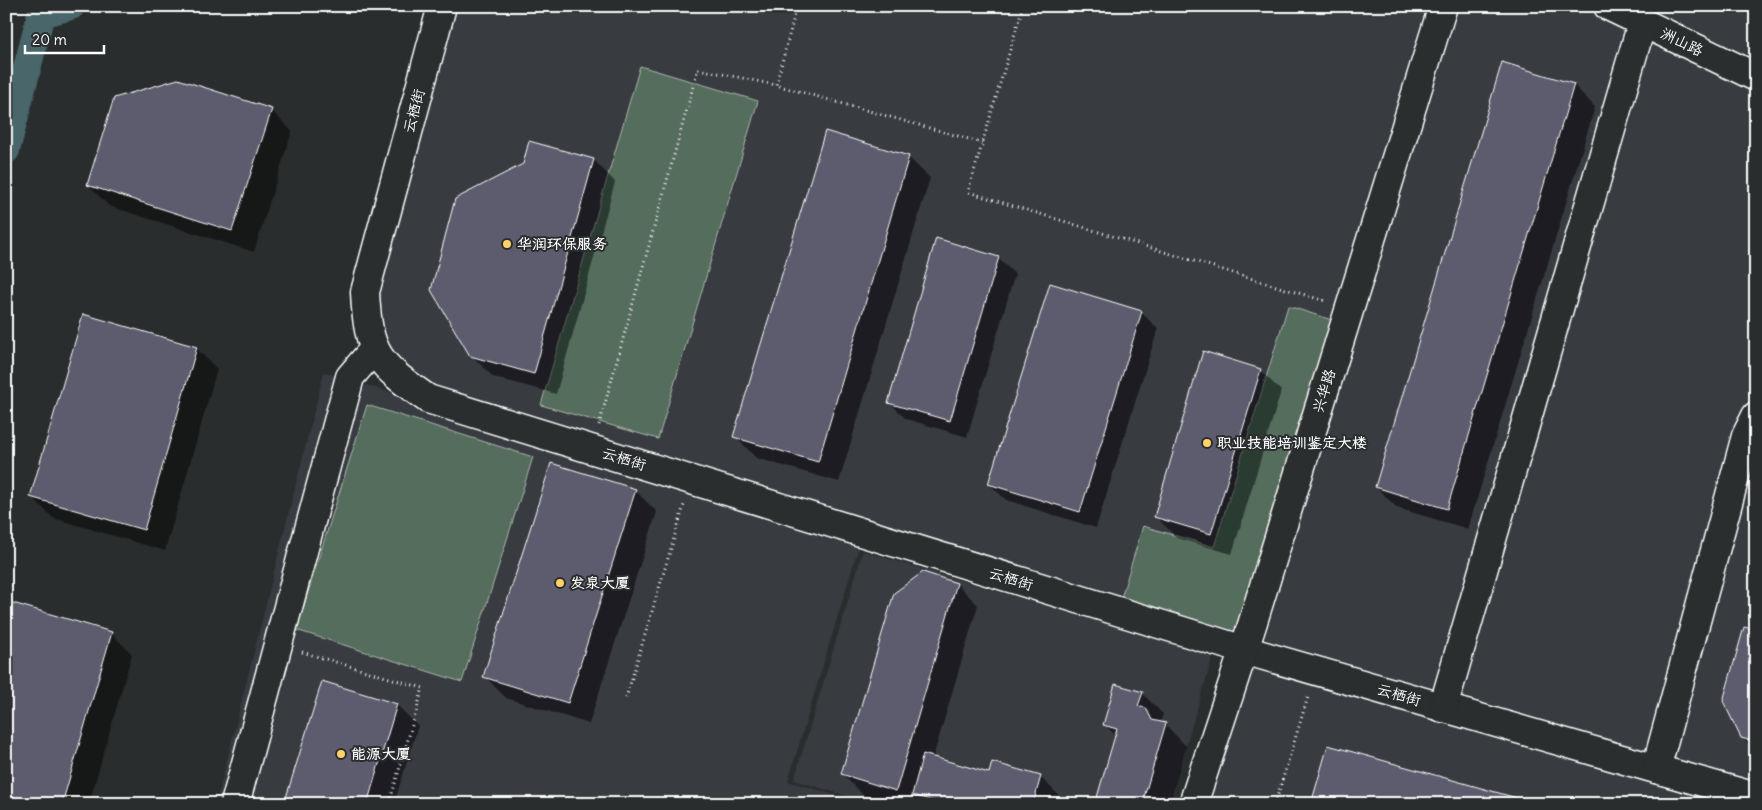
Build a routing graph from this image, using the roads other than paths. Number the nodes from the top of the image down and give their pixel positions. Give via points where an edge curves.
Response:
1 (442, 6) edge
2 (1443, 6) edge
3 (1608, 6) edge
4 (1642, 23) junction
5 (1756, 77) edge
6 (374, 349) junction
7 (1756, 416) edge
8 (1244, 650) junction
9 (1443, 708) junction
10 (1656, 769) junction
11 (1756, 797) edge
12 (235, 804) edge
13 (1193, 804) edge

1 - 6 street, 云栖街 via 365,292 367,321
2 - 8 street, 兴华路
3 - 4 street, 洲山路
4 - 5 street, 洲山路
4 - 9 street
6 - 8 street, 云栖街 via 392,375 428,399
6 - 12 street via 350,377
7 - 10 street via 1746,436
8 - 9 street, 云栖街
8 - 13 street, 兴华路
9 - 10 street, 云栖街
10 - 11 street, 云栖街

